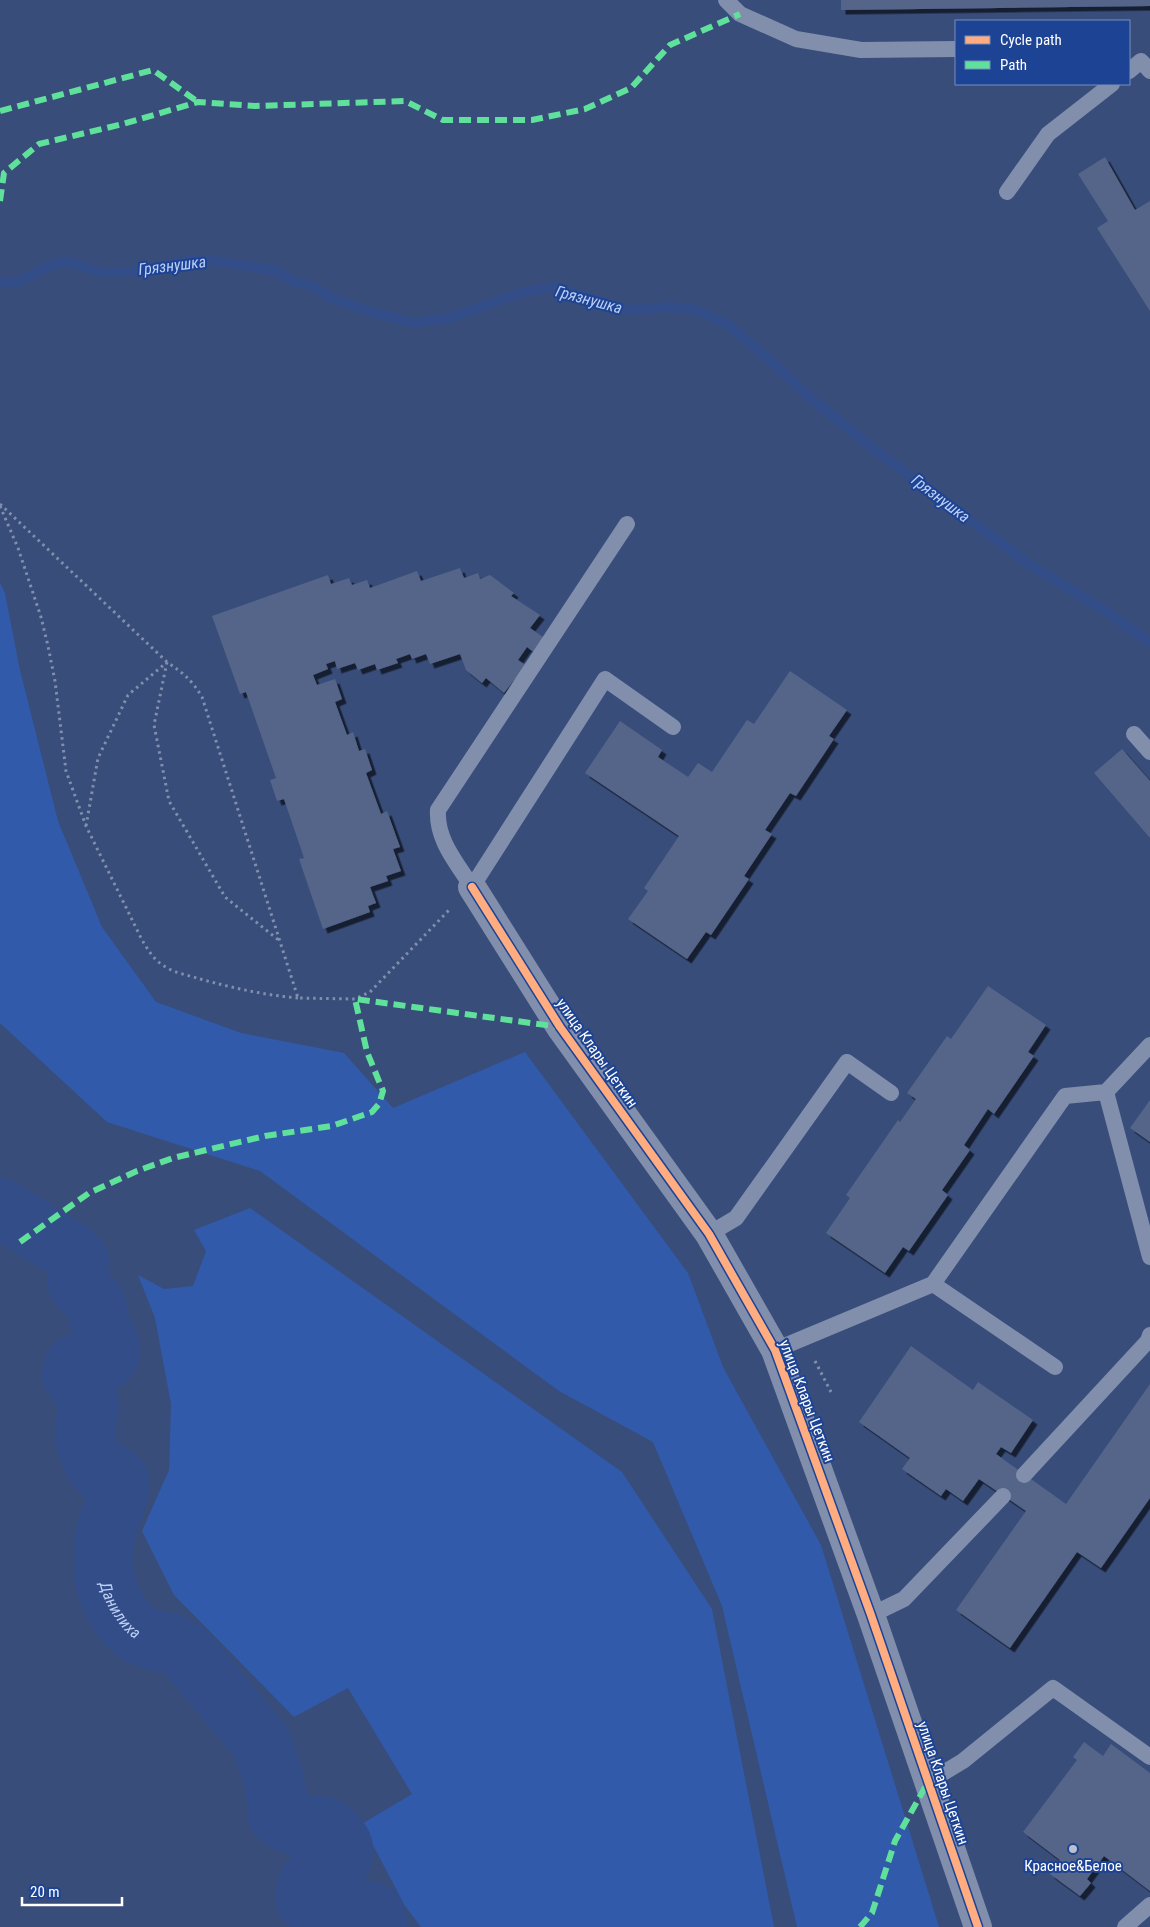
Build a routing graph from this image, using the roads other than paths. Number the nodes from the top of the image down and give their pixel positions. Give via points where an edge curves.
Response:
1 (726, 0) edge
2 (955, 49) edge
3 (1111, 85) edge
4 (1007, 192) dead end
5 (627, 524) dead end
6 (674, 727) dead end
7 (1134, 734) dead end
8 (1150, 752) edge
9 (472, 887) junction
10 (1150, 1045) edge
11 (1106, 1092) junction
12 (891, 1093) dead end
13 (709, 1234) junction
14 (1150, 1258) edge
15 (933, 1284) junction
16 (1150, 1335) edge
17 (775, 1350) junction
18 (1055, 1367) dead end
19 (1024, 1474) dead end
20 (1003, 1496) dead end
21 (871, 1615) junction
22 (1150, 1757) edge
23 (928, 1782) junction
24 (1150, 1905) edge
25 (978, 1927) edge
26 (1124, 1927) edge

1 - 2 lane via 740,14 796,38 861,50
3 - 4 lane via 1048,134
5 - 9 lane via 438,810 442,839
6 - 9 lane via 606,679
7 - 8 lane
9 - 13 street, улица Клары Цеткин via 560,1027
10 - 11 lane
11 - 14 lane
11 - 15 lane via 1065,1096
12 - 13 lane via 847,1062 736,1218
13 - 17 street, улица Клары Цеткин
15 - 17 lane
15 - 18 lane
16 - 19 lane via 1148,1341
17 - 21 street, улица Клары Цеткин
20 - 21 lane via 904,1599
21 - 23 street, улица Клары Цеткин
22 - 23 lane via 1053,1688 963,1761
23 - 25 street, улица Клары Цеткин
24 - 26 lane

